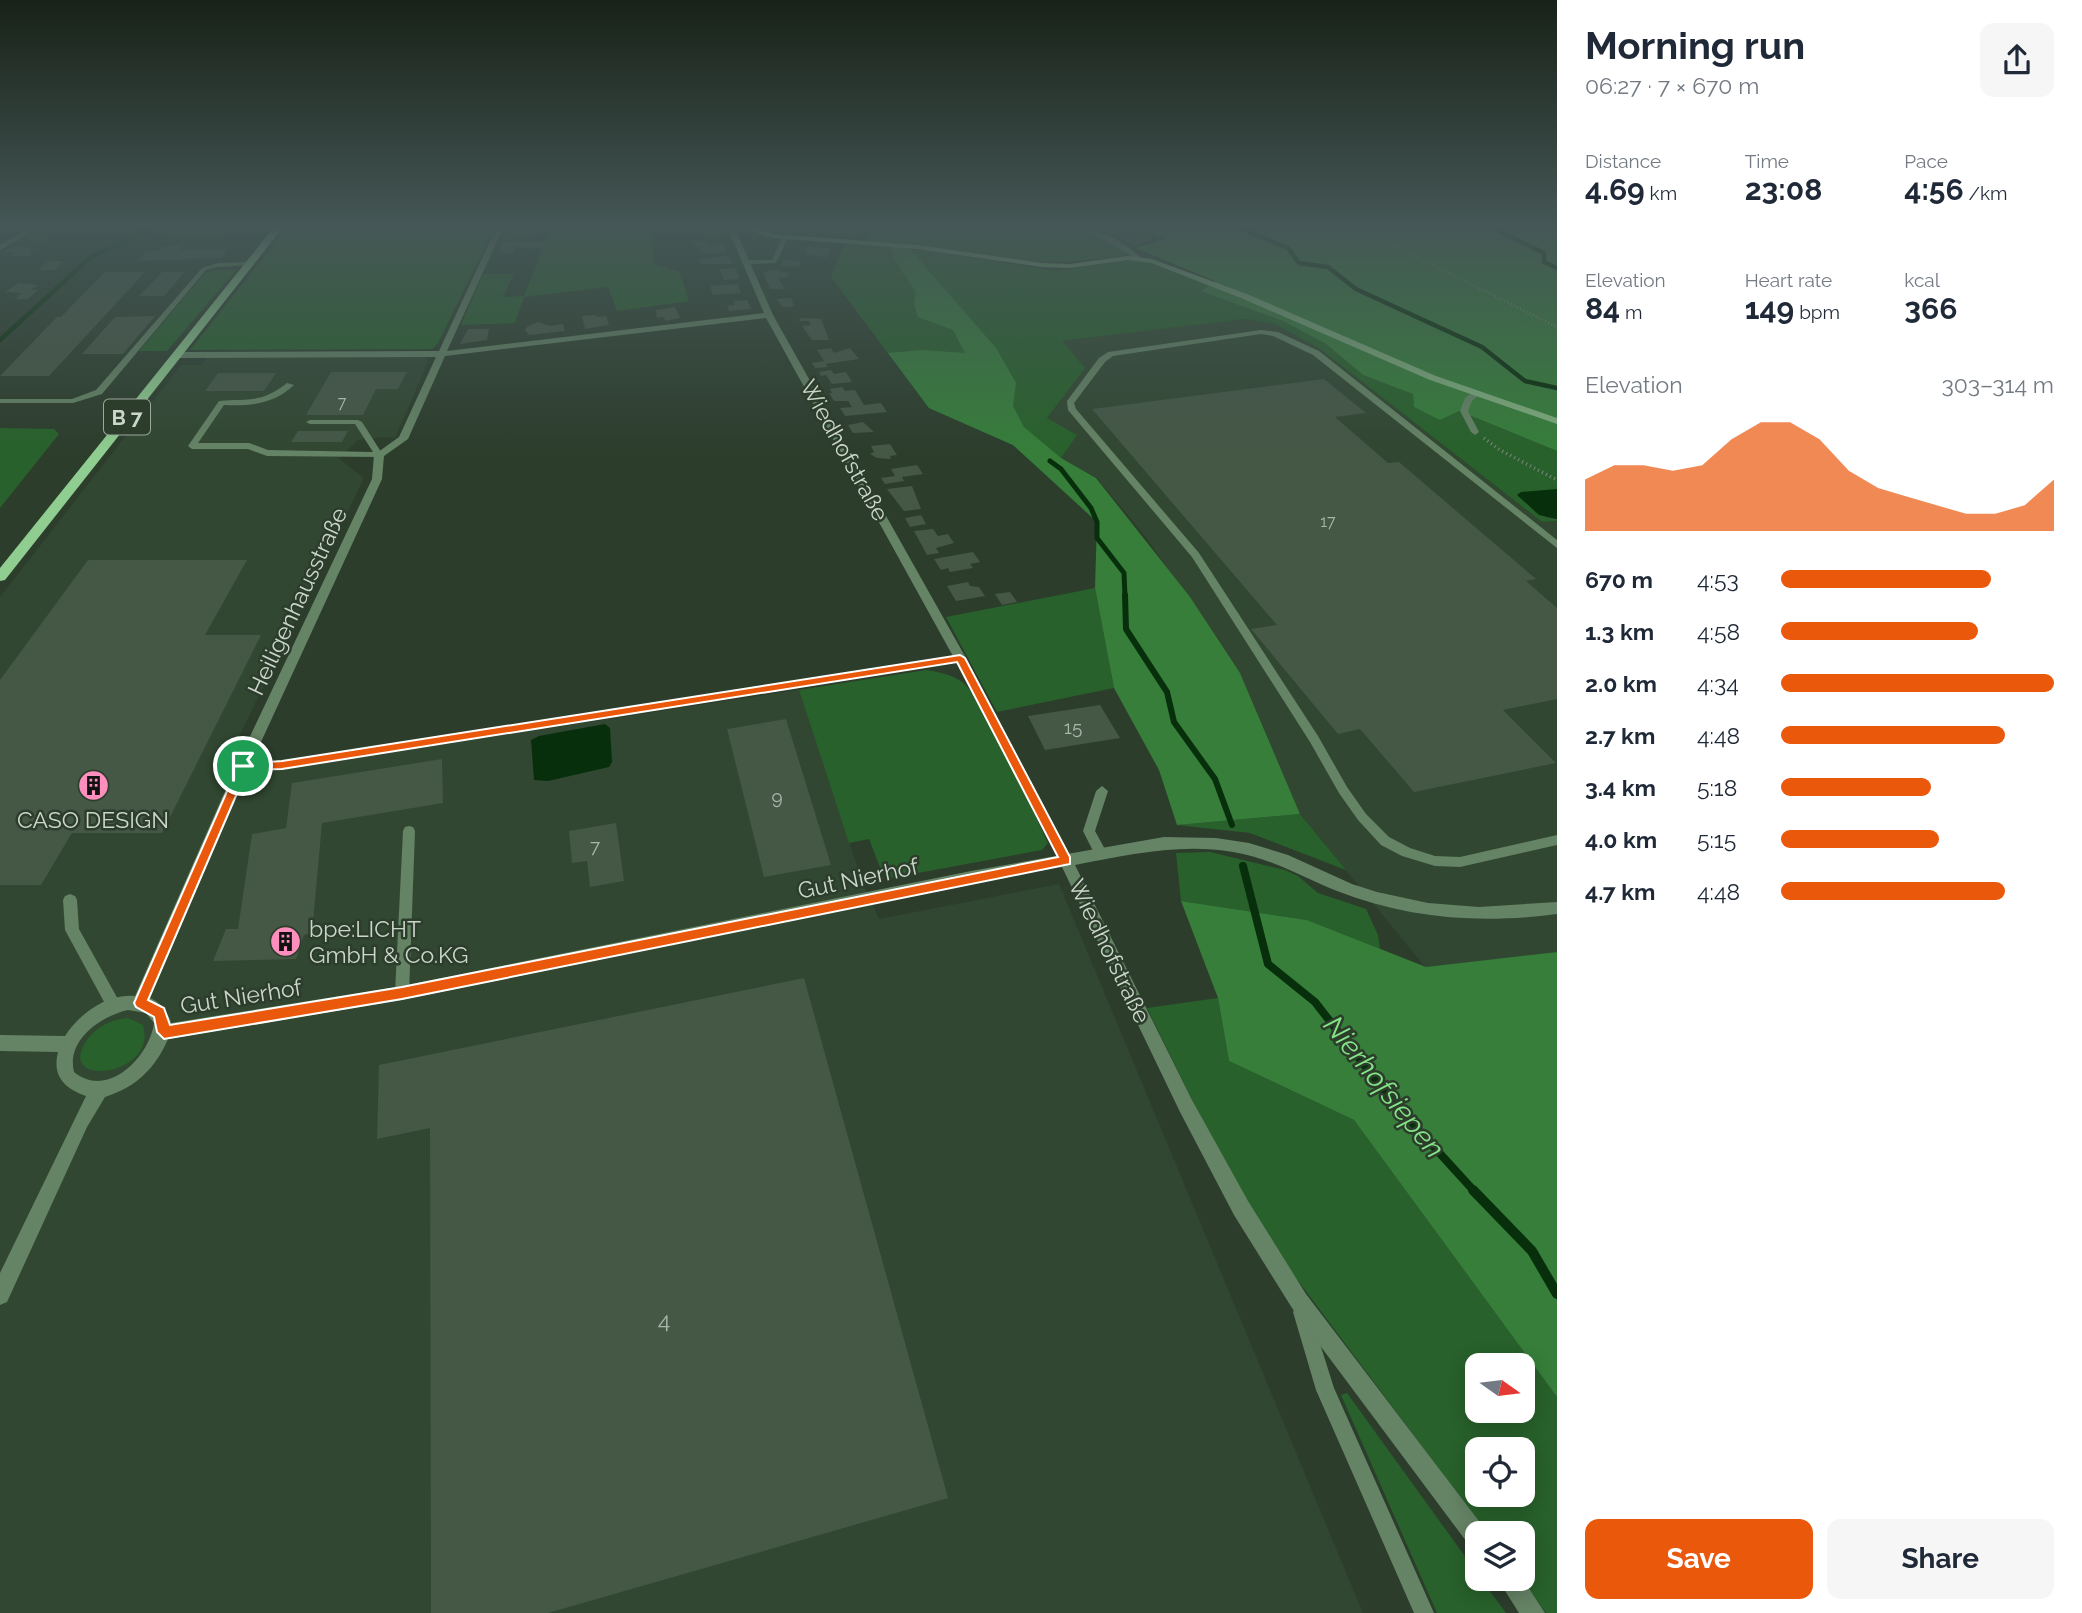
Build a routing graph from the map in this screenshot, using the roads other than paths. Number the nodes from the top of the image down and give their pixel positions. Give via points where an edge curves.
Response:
1 (176, 301) edge
2 (219, 301) edge
3 (466, 301) edge
4 (763, 301) edge
5 (1256, 301) edge
6 (769, 315) junction
7 (443, 354) junction
8 (176, 355) junction
9 (290, 385) dead end
10 (1476, 393) junction
11 (0, 401) edge
12 (1557, 421) edge
13 (310, 422) dead end
14 (1475, 432) road end
15 (379, 455) junction
16 (1557, 545) edge
17 (0, 577) edge
18 (960, 658) road end
19 (1102, 791) dead end
20 (409, 831) dead end
21 (1557, 840) edge
22 (1101, 853) junction
23 (1066, 861) junction
24 (70, 900) dead end
25 (1557, 908) edge
26 (402, 993) junction
27 (140, 1003) junction
28 (114, 1006) junction
29 (164, 1032) junction
30 (0, 1042) edge
31 (69, 1044) junction
32 (100, 1088) junction
33 (0, 1295) edge
34 (1299, 1301) junction
35 (1465, 1521) edge
36 (1517, 1591) edge
37 (1424, 1613) edge
38 (1533, 1613) edge

1 - 11 lane via 99,392 74,401
2 - 8 main road, B 7
3 - 7 street
4 - 6 street, Wiedhofstraße
5 - 10 street
6 - 7 street
6 - 18 street, Wiedhofstraße
7 - 8 street
7 - 15 street via 403,439
8 - 17 main road, B 7
9 - 15 lane via 259,403 222,403 192,446
10 - 12 street
10 - 14 lane via 1464,411
13 - 15 lane via 358,422
15 - 27 street, Heiligenhausstraße via 377,479 243,766
16 - 21 lane via 1316,353 1275,334 1261,332 1111,354 1070,403 1195,555 1343,790 1385,841 1426,858 1460,862
19 - 22 lane via 1088,831
20 - 26 lane
22 - 23 street, Gut Nierhof
22 - 25 street, Gut Nierhof via 1164,843 1227,844 1261,851 1354,891 1405,905 1467,914
23 - 26 street, Gut Nierhof
23 - 34 street, Wiedhofstraße via 1186,1105 1241,1208
24 - 28 lane via 72,930
26 - 29 street, Gut Nierhof
27 - 28 street
27 - 29 street via 159,1013
28 - 31 street via 88,1021
29 - 32 street via 153,1057 142,1068
30 - 31 street
31 - 32 street via 64,1067 68,1077 87,1088
32 - 33 street
34 - 35 street, Wiedhofstraße
34 - 37 lane via 1325,1390
36 - 38 street

